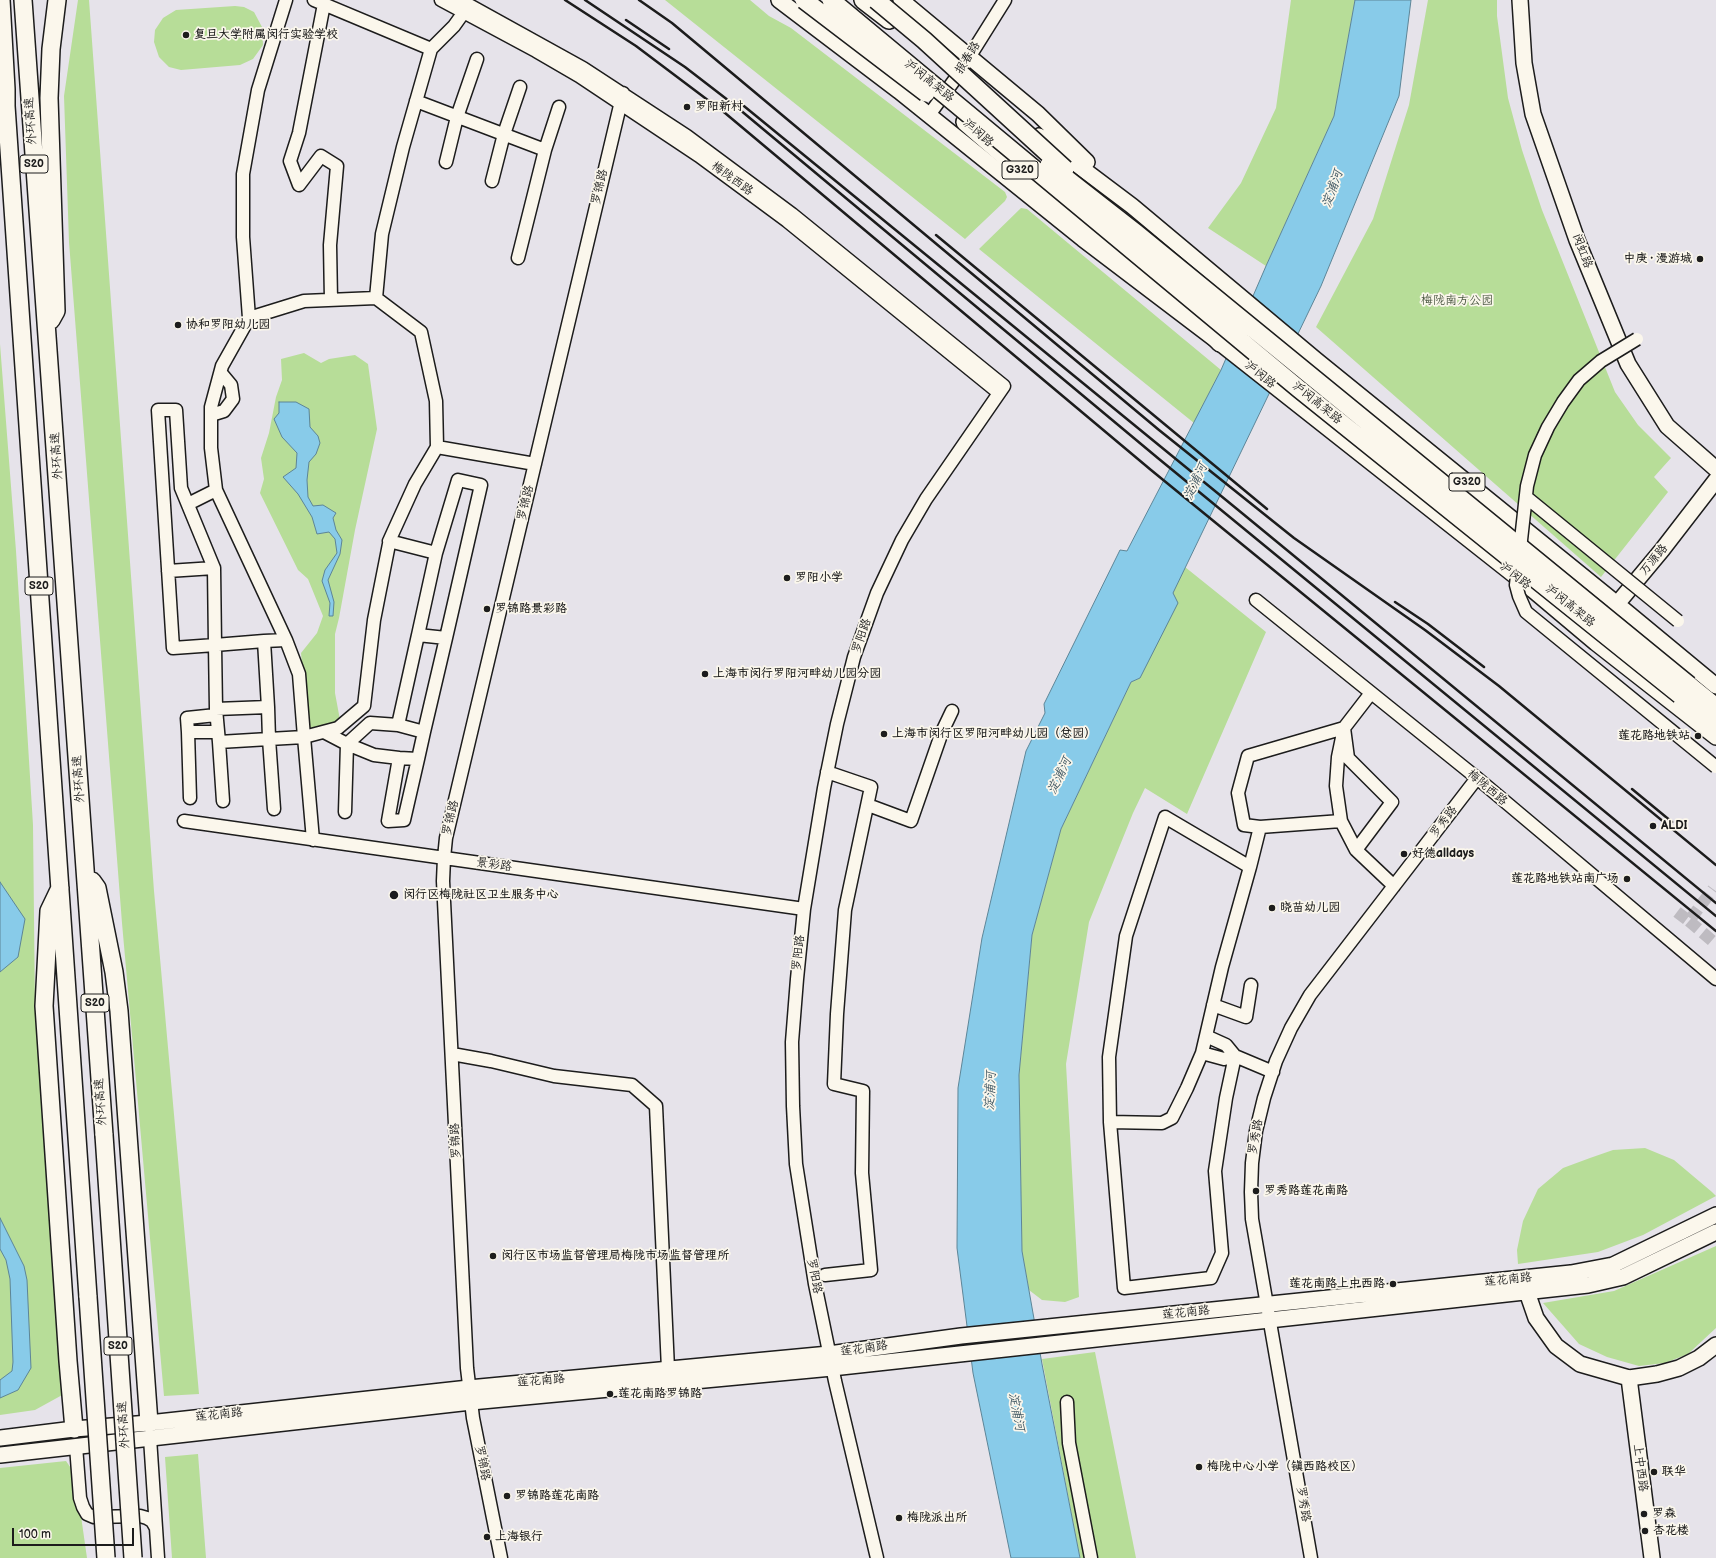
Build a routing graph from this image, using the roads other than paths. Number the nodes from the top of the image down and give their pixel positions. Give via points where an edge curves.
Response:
1 (1, 0) edge
2 (23, 0) edge
3 (57, 0) edge
4 (286, 0) edge
5 (441, 0) edge
6 (460, 0) edge
7 (779, 0) edge
8 (804, 0) edge
9 (816, 0) edge
10 (831, 0) edge
11 (848, 0) edge
12 (863, 0) edge
13 (876, 0) edge
14 (901, 0) edge
15 (1005, 0) edge
16 (1520, 0) edge
17 (319, 2) edge
18 (464, 12) junction
19 (431, 49) junction
20 (970, 56) junction
21 (477, 59) dead end
22 (958, 75) junction
23 (520, 87) dead end
24 (622, 98) junction
25 (939, 100) junction
26 (416, 101) junction
27 (3, 102) edge
28 (559, 106) dead end
29 (929, 115) junction
30 (457, 116) junction
31 (504, 134) junction
32 (545, 150) junction
33 (446, 162) dead end
34 (492, 181) dead end
35 (1132, 206) junction
36 (1131, 238) junction
37 (518, 258) dead end
38 (376, 298) junction
39 (332, 300) junction
40 (249, 318) junction
41 (48, 328) junction
42 (1637, 339) dead end
43 (1220, 343) junction
44 (221, 373) junction
45 (1002, 389) joint
46 (211, 415) junction
47 (437, 447) junction
48 (535, 464) junction
49 (1716, 469) edge
50 (1716, 480) edge
51 (216, 490) junction
52 (1526, 497) junction
53 (188, 504) junction
54 (389, 541) junction
55 (436, 553) junction
56 (214, 568) junction
57 (168, 571) junction
58 (1256, 600) dead end
59 (1617, 604) junction
60 (1678, 621) dead end
61 (418, 635) junction
62 (446, 638) junction
63 (286, 640) junction
64 (264, 641) junction
65 (1596, 642) junction
66 (215, 645) junction
67 (1716, 675) edge
68 (1716, 686) edge
69 (1371, 693) junction
70 (268, 707) junction
71 (1716, 707) edge
72 (952, 711) dead end
73 (216, 712) junction
74 (1716, 724) edge
75 (398, 725) junction
76 (1344, 728) junction
77 (188, 732) junction
78 (324, 732) junction
79 (424, 732) junction
80 (219, 737) junction
81 (304, 737) junction
82 (1716, 737) edge
83 (269, 739) junction
84 (347, 744) junction
85 (399, 758) junction
86 (418, 760) junction
87 (1716, 767) edge
88 (827, 772) junction
89 (1477, 778) junction
90 (190, 798) dead end
91 (223, 801) dead end
92 (868, 805) junction
93 (274, 809) dead end
94 (345, 812) dead end
95 (184, 821) dead end
96 (1341, 821) junction
97 (1260, 827) junction
98 (313, 840) junction
99 (1356, 850) junction
100 (444, 858) junction
101 (1250, 867) junction
102 (85, 870) junction
103 (1394, 886) junction
104 (60, 888) junction
105 (804, 909) junction
106 (1716, 970) edge
107 (1716, 979) edge
108 (1251, 985) dead end
109 (1213, 1005) junction
110 (1206, 1036) junction
111 (1202, 1053) junction
112 (452, 1054) junction
113 (1235, 1056) junction
114 (1273, 1072) junction
115 (1110, 1122) junction
116 (1716, 1215) edge
117 (1716, 1232) edge
118 (825, 1275) dead end
119 (1526, 1285) junction
120 (1267, 1305) junction
121 (1270, 1320) junction
122 (1716, 1345) edge
123 (831, 1361) junction
124 (668, 1369) junction
125 (1629, 1378) junction
126 (470, 1395) junction
127 (1067, 1402) dead end
128 (74, 1429) junction
129 (149, 1430) junction
130 (0, 1438) edge
131 (76, 1446) junction
132 (0, 1455) edge
133 (156, 1528) junction
134 (106, 1558) edge
135 (133, 1558) edge
136 (158, 1558) edge
137 (501, 1558) edge
138 (877, 1558) edge
139 (1092, 1558) edge
140 (1312, 1558) edge
141 (1652, 1558) edge

1 - 27 highway, 外环高速 / S20 via 6,89
2 - 41 highway, 外环高速 / S20 via 44,312
3 - 41 highway via 49,98 56,311
4 - 40 street via 258,90 243,174 243,237
5 - 18 street, 梅陇西路
6 - 24 street, 梅陇西路 via 540,43
7 - 29 main road
8 - 36 highway, bridge
9 - 25 highway, 沪闵路 / G320
10 - 36 highway, 沪闵高架路, bridge
11 - 36 highway, 沪闵高架路, bridge
12 - 22 highway, G320
13 - 36 highway, bridge via 924,40
14 - 20 main road
15 - 20 street, 报春路
16 - 49 main road, 闵虹路 via 1524,63 1533,114 1577,240 1628,364 1668,426
17 - 19 street
17 - 39 street via 299,133 290,161 299,186 321,156 337,166 330,245
18 - 19 street
18 - 24 street, 梅陇西路
19 - 26 street
20 - 22 street, 报春路
20 - 35 main road via 1038,114
21 - 30 street
22 - 25 street, 报春路
22 - 35 main road, G320
23 - 31 street
24 - 45 street, 梅陇西路 via 895,302
24 - 48 street, 罗锦路
25 - 29 street, 报春路
25 - 43 highway, 沪闵路 / G320 via 1041,188 1181,301
26 - 30 street
26 - 38 street via 382,234
27 - 104 highway, 外环高速 / S20
28 - 32 street
29 - 43 main road via 1083,239
30 - 31 street
30 - 33 street
31 - 32 street
31 - 34 street
32 - 37 street
35 - 59 main road, G320 via 1316,360
36 - 71 highway, 沪闵高架路, bridge
36 - 74 highway, 沪闵高架路, bridge via 1299,389
38 - 39 street
38 - 47 street via 421,332 436,401
39 - 40 street via 304,301
40 - 44 street via 222,366
41 - 102 highway, 外环高速 / S20
42 - 52 street, bridge via 1601,361 1579,380 1563,402 1535,456
43 - 65 main road, 沪闵路 / G320
44 - 46 street
44 - 46 street via 231,385 233,399 224,411
45 - 88 street, 罗阳路 via 926,499 902,540 877,593 854,657 836,724
46 - 51 street via 211,448
47 - 48 street
47 - 54 street via 415,484
48 - 100 street, 罗锦路 via 446,838
50 - 59 main road, 万源路
51 - 53 street
51 - 63 street
52 - 60 street, bridge
52 - 87 street, bridge via 1516,585 1526,612
53 - 56 street
53 - 57 street via 181,488 176,410 158,410
54 - 55 street
54 - 78 street via 374,620 364,706 338,728
55 - 61 street
55 - 62 street via 458,480 481,485
56 - 57 street
56 - 66 street
57 - 66 street via 173,648
58 - 69 street, 梅陇西路
59 - 65 main road, 万源路
59 - 67 main road, G320 via 1646,616
59 - 68 main road, G320
61 - 62 street
61 - 75 street
62 - 79 street
63 - 64 street
63 - 81 street via 299,674
64 - 66 street
64 - 70 street
65 - 82 main road, 沪闵路 / G320
66 - 73 street
69 - 76 street
69 - 89 street, 梅陇西路
70 - 73 street
70 - 83 street
72 - 92 street via 942,732 911,821
73 - 77 street via 187,718
73 - 80 street
75 - 79 street
75 - 84 street via 370,723
76 - 96 street via 1336,786
76 - 97 street via 1248,756 1238,794 1244,825
76 - 99 street via 1348,758 1392,802
77 - 80 street
77 - 90 street
78 - 81 street
78 - 84 street
79 - 86 street
80 - 83 street
80 - 91 street
81 - 83 street
81 - 98 street
83 - 93 street
84 - 85 street via 374,755
84 - 94 street
85 - 86 street
85 - 86 street via 388,821 404,820
88 - 92 street via 872,788
88 - 105 street, 罗阳路
89 - 103 street, 罗秀路
89 - 106 street via 1503,792
89 - 107 street, 梅陇西路
92 - 118 street via 845,910 834,1084 863,1091 862,1173 871,1270
95 - 98 street, 景彩路
96 - 97 street
96 - 99 street
97 - 101 street
98 - 100 street, 景彩路
99 - 103 street
100 - 105 street, 景彩路
100 - 112 street, 罗锦路
101 - 109 street
101 - 115 street via 1165,817 1126,936 1109,1056
102 - 129 highway via 97,888 120,1011
102 - 135 highway, 外环高速 / S20, bridge
103 - 114 street, 罗秀路 via 1310,995 1291,1028
104 - 128 highway via 49,911 44,1006
104 - 134 highway, 外环高速 / S20, bridge
105 - 123 street, 罗阳路 via 792,1042 796,1164 805,1229
108 - 109 street via 1246,1017
109 - 110 street
110 - 111 street
110 - 113 street via 1226,1045
111 - 113 street via 1224,1060
111 - 115 street via 1172,1118 1162,1123
112 - 124 street via 554,1076 632,1085 656,1106
112 - 126 street, 罗锦路
113 - 114 street
113 - 115 street via 1215,1171 1222,1253 1211,1278 1124,1288
114 - 120 street, 罗秀路 via 1256,1131 1251,1192 1255,1243
116 - 119 main road, 莲花南路 via 1613,1265
117 - 119 main road, 莲花南路 via 1623,1277 1588,1285
119 - 120 main road, 莲花南路
119 - 121 main road, 莲花南路
119 - 125 main road via 1536,1318 1556,1346 1580,1364
120 - 121 street, 罗秀路
120 - 123 main road, 莲花南路 via 962,1336
121 - 123 main road, 莲花南路 via 963,1354
121 - 140 street, 罗秀路
122 - 125 main road via 1699,1358 1679,1368
123 - 124 main road, 莲花南路
123 - 126 main road, 莲花南路
123 - 138 street, 罗阳路
124 - 126 main road, 莲花南路
125 - 141 main road, 上中西路
126 - 129 main road, 莲花南路
126 - 137 street, 罗锦路
127 - 139 street via 1069,1443
128 - 129 main road, 莲花南路
128 - 130 main road, 莲花南路
128 - 131 main road
129 - 131 main road, 莲花南路
129 - 133 street
131 - 132 main road, 莲花南路
131 - 133 street via 80,1498 87,1514 94,1517 140,1516 152,1521
133 - 136 street

